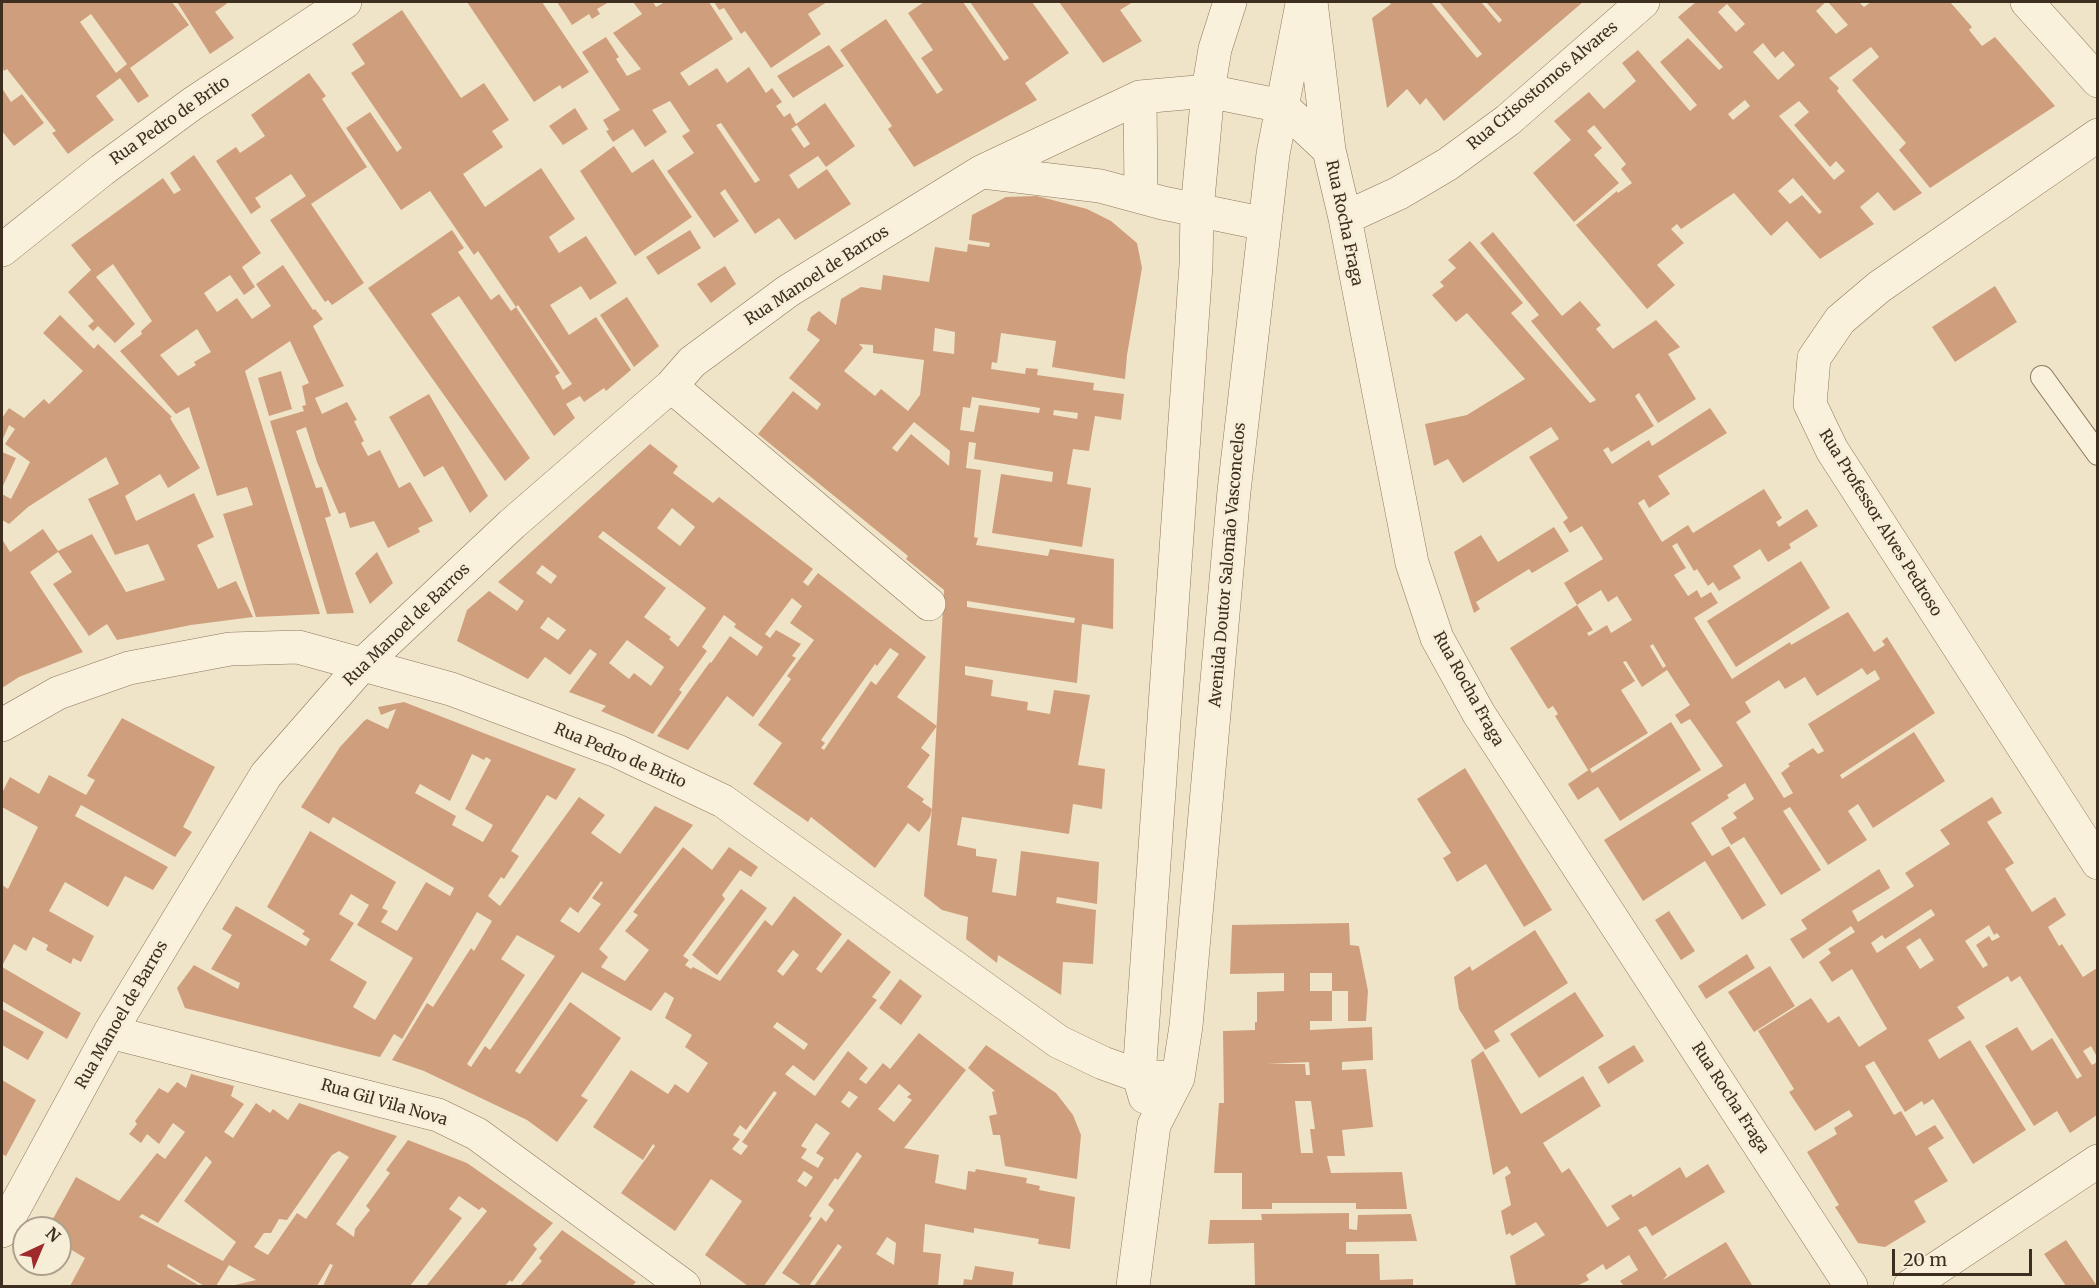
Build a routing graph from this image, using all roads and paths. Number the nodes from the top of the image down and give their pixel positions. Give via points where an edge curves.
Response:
1 (345, 2) edge
2 (1230, 2) edge
3 (1303, 2) edge
4 (1311, 2) edge
5 (1643, 2) edge
6 (2027, 2) edge
7 (2097, 81) edge
8 (1208, 91) junction
9 (1140, 97) junction
10 (1282, 106) junction
11 (2097, 135) edge
12 (1329, 150) junction
13 (981, 172) junction
14 (1141, 196) junction
15 (1197, 210) junction
16 (1345, 218) junction
17 (1265, 224) junction
18 (2, 250) edge
19 (2042, 377) dead end
20 (671, 386) junction
21 (2097, 454) edge
22 (929, 604) dead end
23 (364, 663) junction
24 (2, 725) edge
25 (2097, 863) edge
26 (110, 1032) junction
27 (1139, 1076) junction
28 (1178, 1078) junction
29 (1154, 1125) junction
30 (2097, 1161) edge
31 (2, 1232) edge
32 (684, 1287) edge
33 (1134, 1287) edge
34 (1851, 1287) edge
35 (1910, 1287) edge

1 - 18 street, Rua Pedro de Brito via 192,104
2 - 8 street, Avenida Doutor Salomão Vasconcelos via 1215,49
3 - 10 street, Avenida Doutor Salomão Vasconcelos
4 - 12 street, Rua Rocha Fraga
5 - 16 street, Rua Crisostomos Alvares via 1508,120 1448,164
6 - 7 street
8 - 9 street, Rua Manoel de Barros
8 - 10 street, Rua Manoel de Barros
8 - 15 street, Avenida Doutor Salomão Vasconcelos
9 - 13 street, Rua Manoel de Barros
9 - 14 street
10 - 12 street
10 - 17 street, Avenida Doutor Salomão Vasconcelos
11 - 25 street, Rua Professor Alves Pedroso via 1879,287 1840,320 1814,358 1810,404 1832,450
12 - 16 street, Rua Rocha Fraga
13 - 14 street via 1056,179
13 - 20 street, Rua Manoel de Barros via 788,291 692,362
14 - 15 street
15 - 17 street
15 - 27 street, Avenida Doutor Salomão Vasconcelos via 1197,265
16 - 34 street, Rua Rocha Fraga via 1412,563 1437,638 1479,714
17 - 28 street, Avenida Doutor Salomão Vasconcelos via 1234,490 1186,1026
19 - 21 lane
20 - 22 street
20 - 23 street, Rua Manoel de Barros via 513,524
23 - 24 street, Rua Pedro de Brito via 298,647 230,649 129,668 58,693
23 - 26 street, Rua Manoel de Barros via 266,775
23 - 27 street, Rua Pedro de Brito via 451,689 617,751 723,801 1059,1042
26 - 31 street, Rua Manoel de Barros
26 - 32 street, Rua Gil Vila Nova via 438,1115 477,1134
27 - 28 street, Rua Pedro de Brito
27 - 29 street, Avenida Doutor Salomão Vasconcelos
28 - 29 street, Avenida Doutor Salomão Vasconcelos
29 - 33 street, Avenida Doutor Salomão Vasconcelos
30 - 35 street

